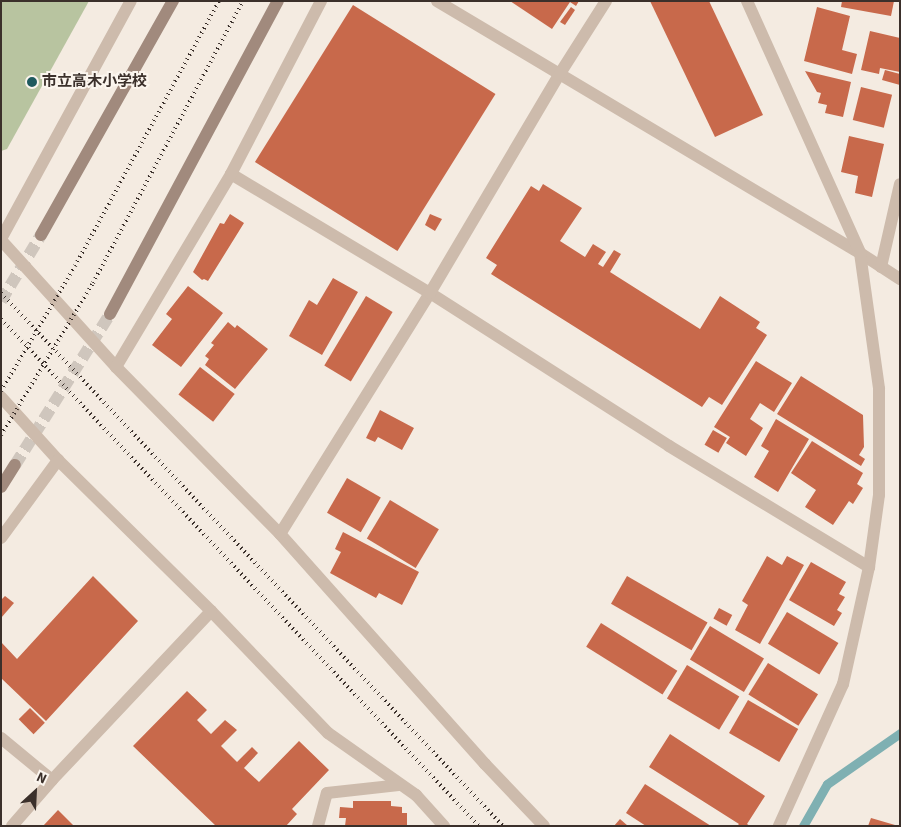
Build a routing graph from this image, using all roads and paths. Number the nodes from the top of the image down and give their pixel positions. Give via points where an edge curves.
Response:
1 (130, 1) edge
2 (173, 1) edge
3 (278, 1) edge
4 (320, 1) edge
5 (437, 1) edge
6 (606, 1) edge
7 (747, 1) edge
8 (559, 75) junction
9 (231, 174) junction
10 (900, 184) edge
11 (41, 235) tunnel mouth
12 (1, 239) edge
13 (860, 253) junction
14 (881, 266) junction
15 (900, 279) edge
16 (430, 293) junction
17 (110, 314) tunnel mouth
18 (116, 366) junction
19 (1, 398) edge
20 (58, 460) junction
21 (15, 465) tunnel mouth
22 (1, 487) edge
23 (280, 534) junction
24 (1, 538) edge
25 (869, 567) junction
26 (211, 610) junction
27 (1, 738) edge
28 (52, 780) junction
29 (399, 785) junction
30 (12, 826) edge
31 (318, 826) edge
32 (444, 826) edge
33 (544, 826) edge
34 (779, 826) edge

1 - 12 street
2 - 11 street
3 - 17 street
4 - 9 street
5 - 8 street
6 - 8 street
7 - 13 street
8 - 13 street
8 - 16 street
9 - 16 street
9 - 18 street
10 - 14 street
12 - 18 street
13 - 14 street
13 - 25 street via 879,389 879,495
14 - 15 street
16 - 23 street
16 - 25 street via 669,446
18 - 23 street
19 - 20 street
20 - 24 street
20 - 26 street
21 - 22 street
23 - 33 street
25 - 34 street via 842,684
26 - 28 street
26 - 29 street via 328,732
27 - 28 street
28 - 30 street
29 - 31 street via 327,793
29 - 32 street via 416,795

